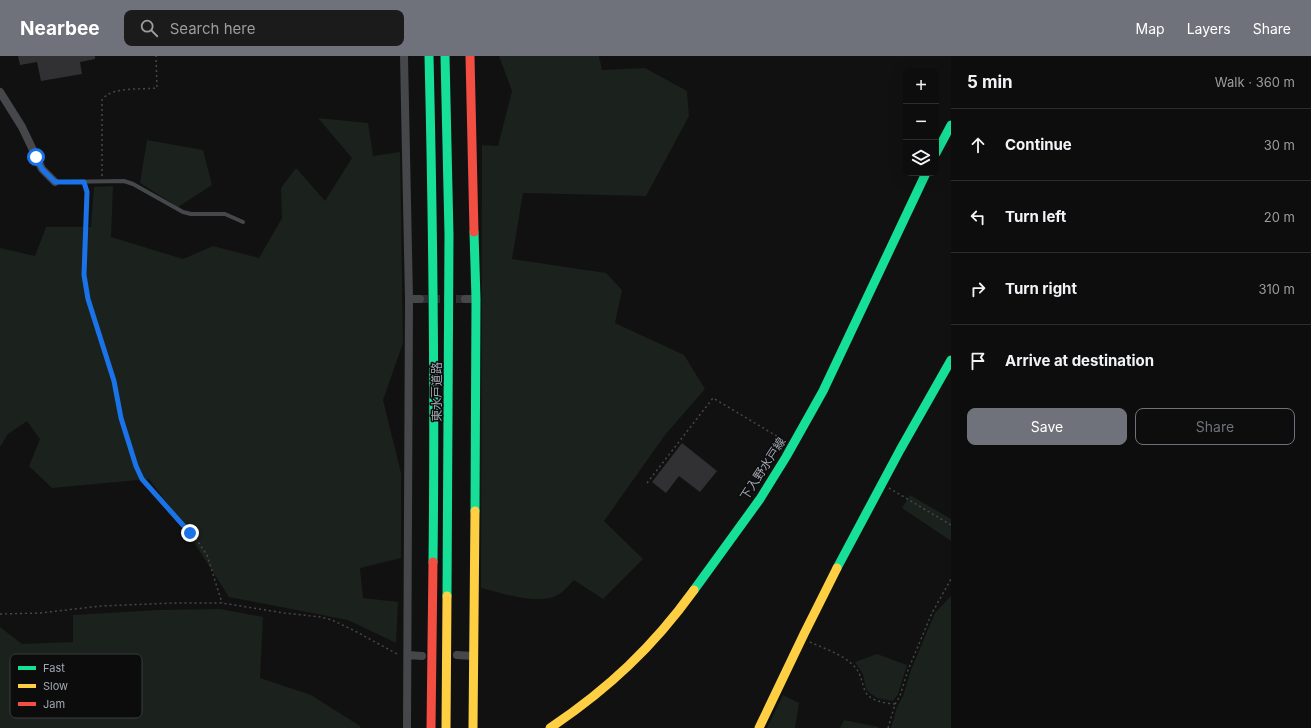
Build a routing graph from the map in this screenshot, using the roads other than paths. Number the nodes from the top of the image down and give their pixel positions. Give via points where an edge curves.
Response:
1 (404, 56) edge
2 (429, 56) edge
3 (445, 56) edge
4 (470, 56) edge
5 (0, 92) edge
6 (951, 125) edge
7 (939, 147) edge
8 (925, 176) edge
9 (55, 182) joint
10 (244, 222) dead end
11 (409, 298) junction
12 (420, 299) tunnel mouth
13 (465, 299) tunnel mouth
14 (476, 299) junction
15 (951, 360) edge
16 (408, 655) junction
17 (457, 655) dead end
18 (422, 656) dead end
19 (473, 656) junction
20 (407, 728) edge
21 (431, 728) edge
22 (446, 728) edge
23 (473, 728) edge
24 (550, 728) edge
25 (759, 728) edge

1 - 11 street
2 - 21 main road, 東水戸道路 via 434,453
3 - 22 main road, 東水戸道路 via 449,235
4 - 14 main road
5 - 9 street via 22,127 42,169
6 - 7 main road
8 - 24 main road, 下入野水戸線 via 823,391 760,499 660,634 614,680
9 - 10 lane via 124,181 183,212 225,214
11 - 12 street
11 - 16 street
13 - 14 street
14 - 19 main road
15 - 25 main road via 801,638
16 - 18 street
16 - 20 street
17 - 19 street
19 - 23 main road

